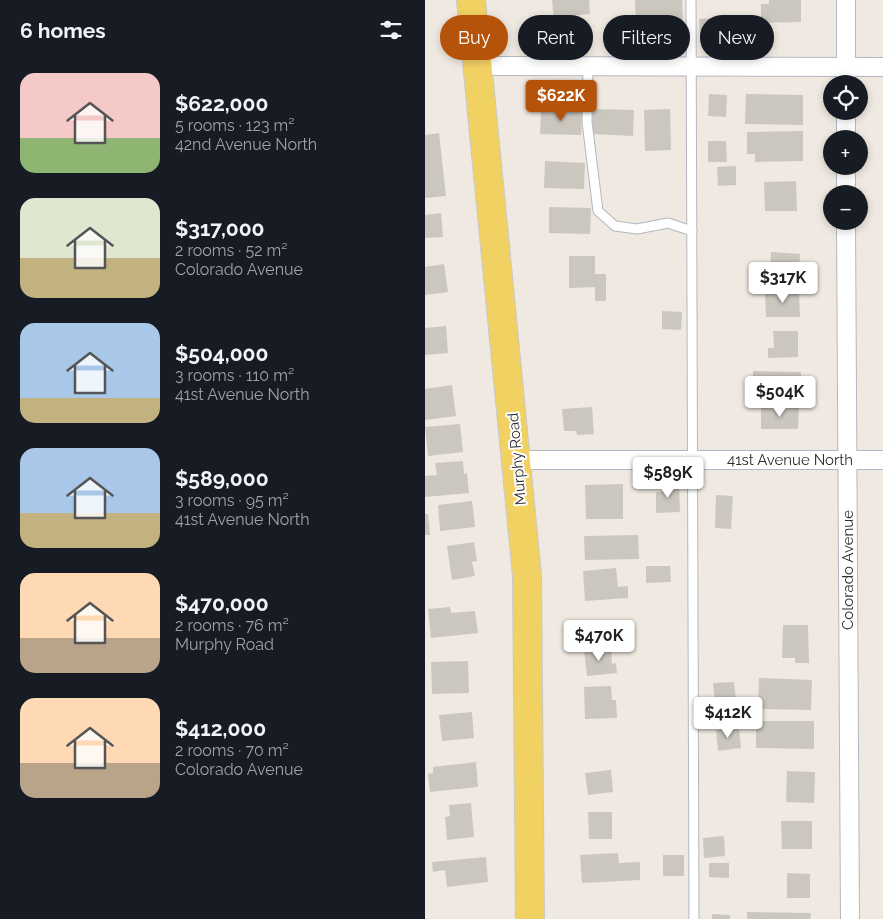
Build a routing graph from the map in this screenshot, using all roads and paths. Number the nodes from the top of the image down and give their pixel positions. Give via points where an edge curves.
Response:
1 (471, 0) edge
2 (691, 0) edge
3 (847, 0) edge
4 (477, 66) junction
5 (588, 66) junction
6 (692, 66) junction
7 (883, 67) edge
8 (846, 75) edge
9 (846, 230) edge
10 (692, 231) junction
11 (517, 460) junction
12 (692, 460) junction
13 (847, 460) junction
14 (883, 460) edge
15 (529, 919) edge
16 (694, 919) edge
17 (850, 919) edge

1 - 4 main road, Murphy Road
2 - 6 lane
3 - 8 street
4 - 5 street
4 - 11 main road, Murphy Road
5 - 6 street
5 - 10 lane via 587,122 598,211 615,226 637,229 668,223
6 - 8 street
6 - 10 lane
7 - 8 street
9 - 13 street, Colorado Avenue
10 - 12 lane
11 - 12 street, 41st Avenue North
11 - 15 main road, Murphy Road via 527,575
12 - 13 street, 41st Avenue North
12 - 16 lane
13 - 14 street, 41st Avenue North
13 - 17 street, Colorado Avenue

